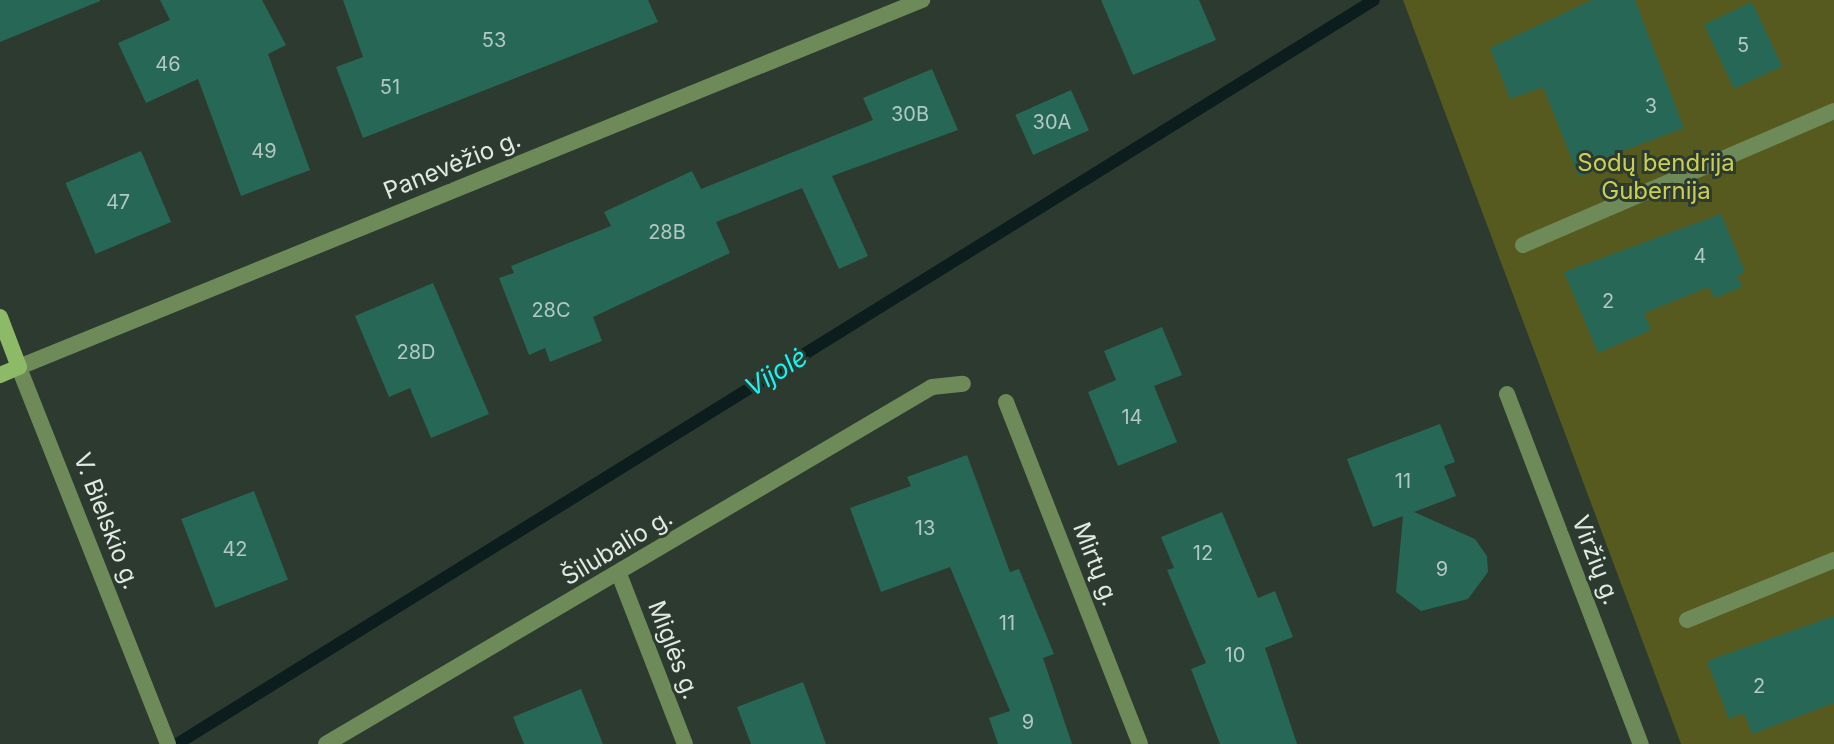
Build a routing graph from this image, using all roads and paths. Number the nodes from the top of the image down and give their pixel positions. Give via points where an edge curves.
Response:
1 (922, 0) edge
2 (884, 7) edge
3 (1834, 111) edge
4 (1523, 245) dead end
5 (0, 317) edge
6 (19, 367) junction
7 (0, 375) edge
8 (963, 384) dead end
9 (1507, 394) dead end
10 (1006, 402) dead end
11 (1834, 560) edge
12 (619, 574) junction
13 (1687, 620) dead end
14 (166, 738) edge
15 (326, 744) edge
16 (685, 744) edge
17 (1140, 744) edge
18 (1641, 744) edge

1 - 2 street, Panevėžio g.
2 - 6 street, Panevėžio g.
3 - 4 street
5 - 6 street, V. Bielskio g.
6 - 7 street, Panevėžio g.
6 - 14 street, V. Bielskio g.
8 - 12 street, Šilubalio g. via 932,387
9 - 18 street, Viržių g.
10 - 17 street, Mirtų g.
11 - 13 street
12 - 15 street, Šilubalio g.
12 - 16 street, Miglės g.

